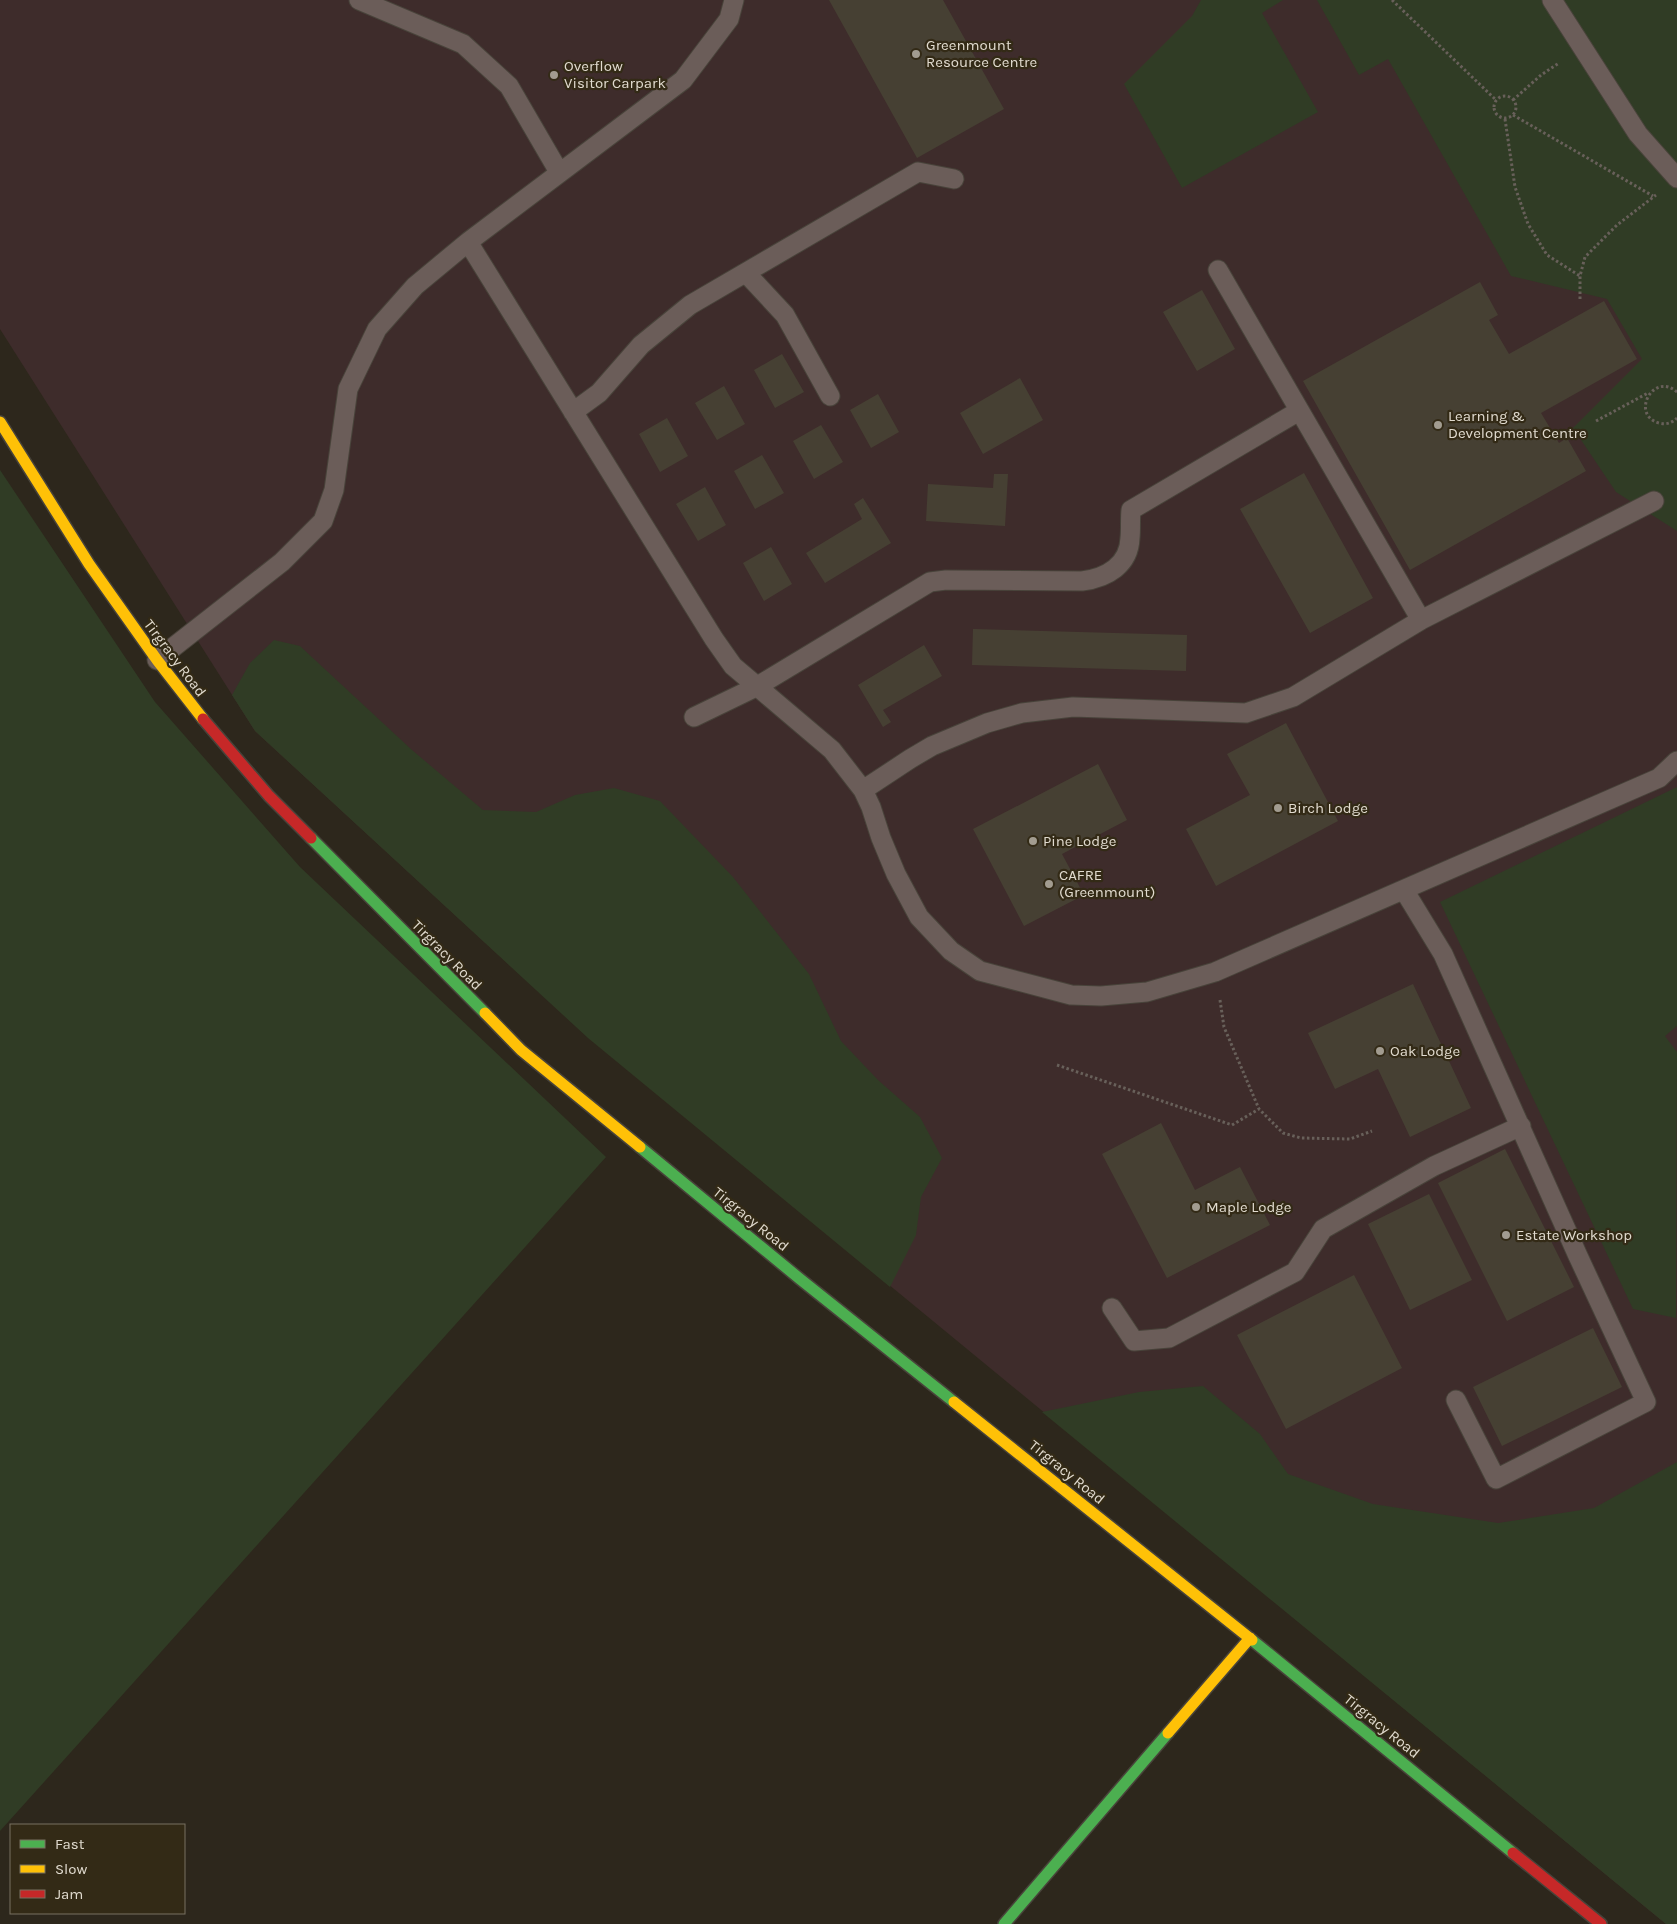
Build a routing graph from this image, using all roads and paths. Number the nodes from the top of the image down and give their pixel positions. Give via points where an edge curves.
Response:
1 (359, 0) edge
2 (734, 0) edge
3 (1392, 0) edge
4 (1552, 0) edge
5 (1583, 48) junction
6 (1496, 100) junction
7 (1514, 100) junction
8 (1513, 115) junction
9 (1505, 118) junction
10 (559, 172) junction
11 (1677, 178) edge
12 (954, 179) dead end
13 (1661, 191) dead end
14 (1653, 196) junction
15 (468, 242) junction
16 (1218, 270) dead end
17 (746, 273) junction
18 (1580, 276) junction
19 (1580, 299) dead end
20 (1651, 392) junction
21 (1677, 392) edge
22 (830, 396) dead end
23 (1299, 411) junction
24 (574, 412) junction
25 (1677, 418) edge
26 (1596, 421) dead end
27 (0, 422) edge
28 (1654, 501) dead end
29 (1421, 620) junction
30 (157, 660) junction
31 (756, 687) junction
32 (694, 717) dead end
33 (1677, 761) edge
34 (862, 790) junction
35 (1404, 890) junction
36 (1215, 972) junction
37 (1057, 1065) dead end
38 (1259, 1109) junction
39 (1521, 1126) junction
40 (1372, 1130) dead end
41 (1112, 1308) dead end
42 (1456, 1400) dead end
43 (1250, 1638) junction
44 (1004, 1924) edge
45 (1601, 1924) edge

1 - 10 lane via 463,44 509,86
2 - 10 lane via 729,19 682,80
3 - 6 path
4 - 5 lane
5 - 7 path via 1541,75
5 - 11 lane via 1638,134
6 - 7 path via 1505,96
6 - 9 path via 1496,114
7 - 8 path via 1516,110
8 - 9 path
8 - 14 path
9 - 18 path via 1515,187 1528,224 1547,255
10 - 15 lane
12 - 17 lane via 918,172
13 - 14 path
14 - 18 path via 1585,257
15 - 24 lane
15 - 30 lane via 415,286 377,329 348,389 334,490 323,521 282,562
16 - 23 lane
17 - 22 lane via 785,315
17 - 24 lane via 690,304 670,320 641,345 599,393
18 - 19 path
20 - 21 path via 1662,386
20 - 25 path via 1645,402 1650,419 1668,424
20 - 26 path
23 - 29 lane
23 - 31 lane via 1130,510 1127,552 1122,563 1103,577 1082,581 930,582
24 - 31 lane via 714,639 733,666
27 - 30 street, Tirgracy Road via 89,564
28 - 29 lane
29 - 34 lane via 1294,698 1246,713 1073,707 1022,713 987,723 932,746
30 - 43 street, Tirgracy Road via 269,796 521,1050 808,1285
31 - 32 lane
31 - 34 lane via 832,750
33 - 35 lane via 1659,778
34 - 36 lane via 896,874 919,917 951,951 980,971 1071,995 1101,996 1147,992
35 - 36 lane
35 - 39 lane via 1443,954
36 - 38 path via 1224,1027
37 - 38 path via 1232,1126
38 - 40 path via 1283,1133 1301,1138 1350,1140
39 - 41 lane via 1434,1166 1323,1229 1295,1272 1169,1338 1134,1341
39 - 42 lane via 1646,1402 1496,1479
43 - 44 street
43 - 45 street, Tirgracy Road

